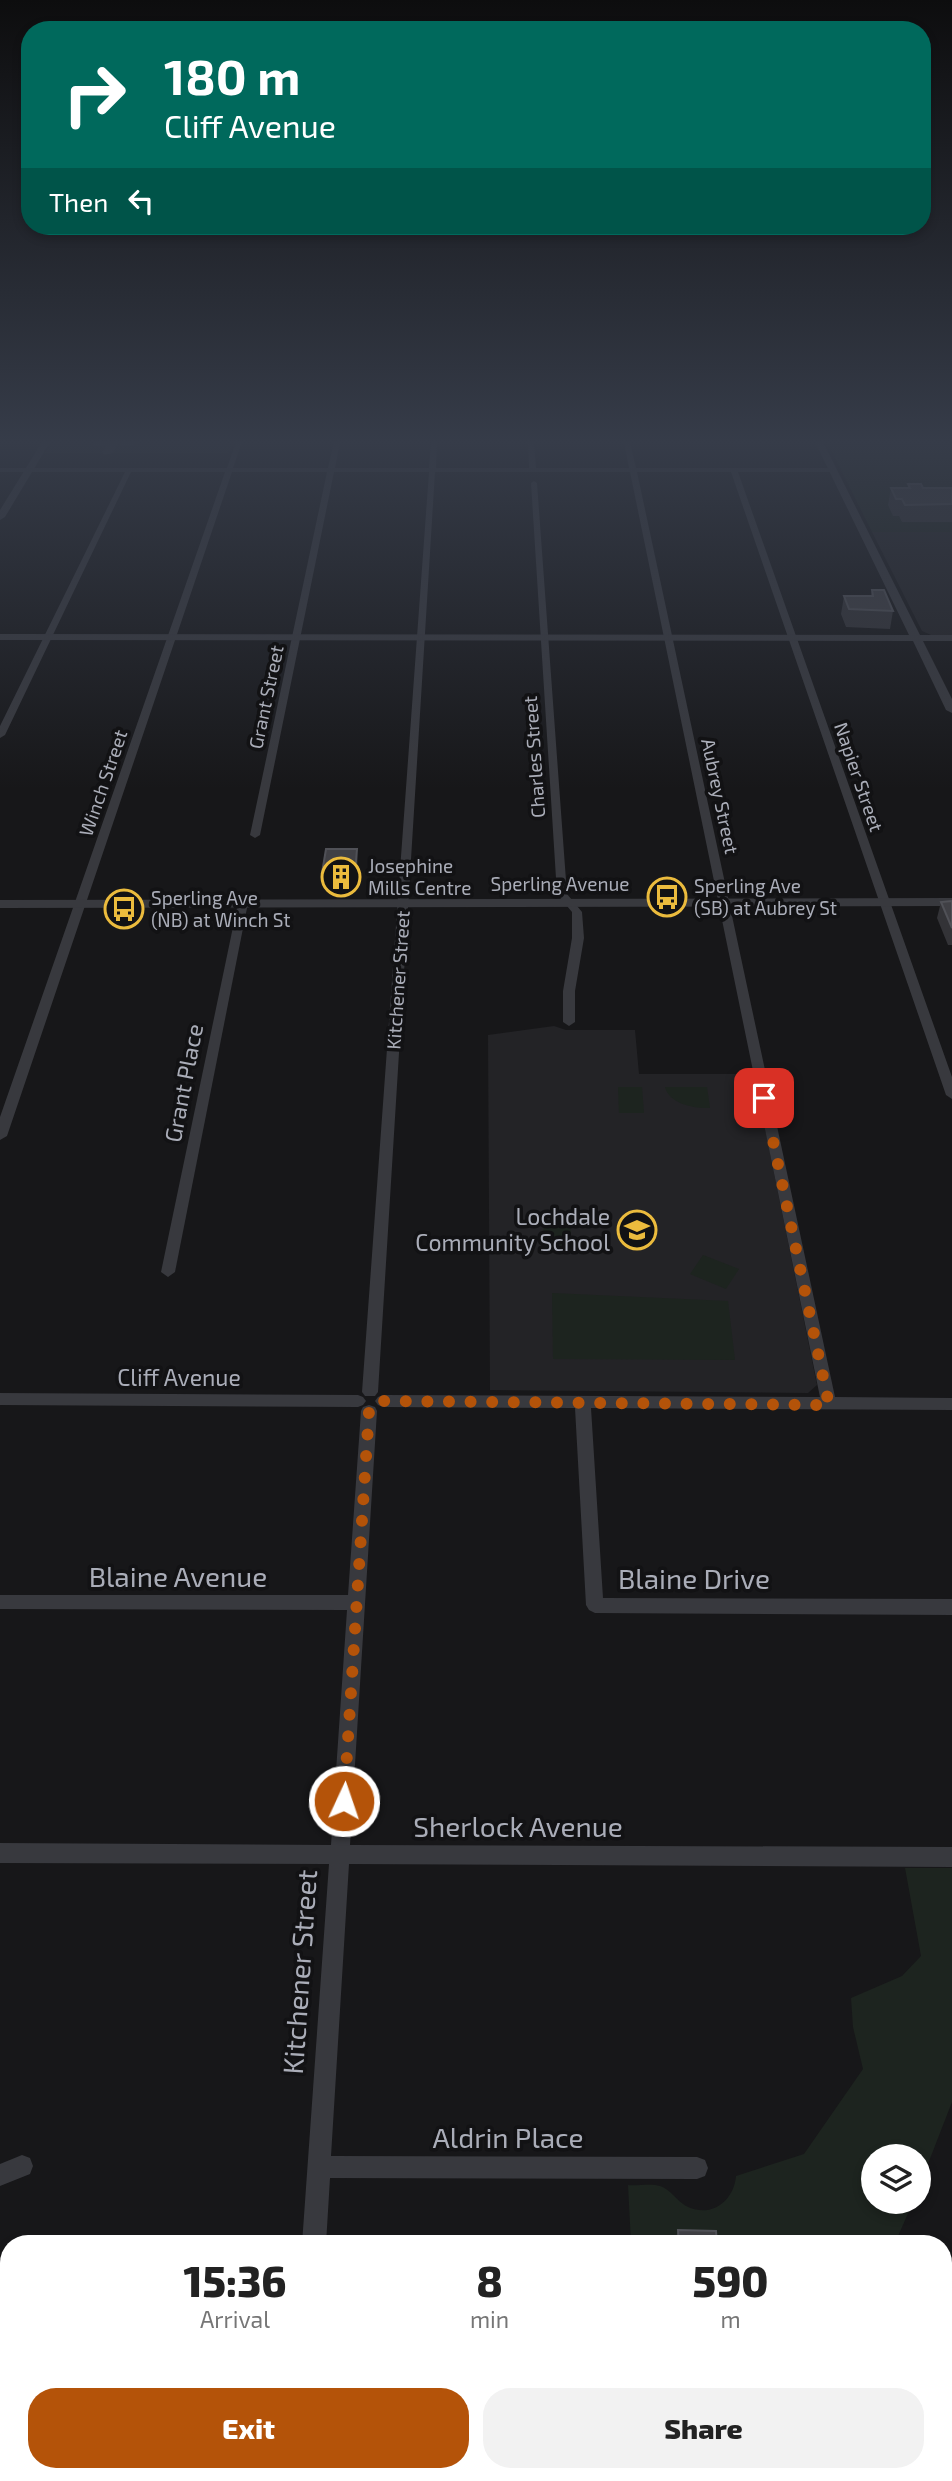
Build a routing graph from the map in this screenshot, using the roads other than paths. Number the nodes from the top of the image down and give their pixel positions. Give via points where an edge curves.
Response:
1 (86, 558) edge
2 (200, 558) edge
3 (313, 558) edge
4 (426, 558) edge
5 (539, 558) edge
6 (652, 558) edge
7 (765, 558) edge
8 (876, 558) edge
9 (0, 637) edge
10 (48, 637) junction
11 (544, 637) junction
12 (172, 638) junction
13 (296, 638) junction
14 (420, 638) junction
15 (668, 638) junction
16 (793, 638) junction
17 (916, 638) junction
18 (952, 638) edge
19 (952, 710) edge
20 (0, 735) edge
21 (255, 835) dead end
22 (885, 902) junction
23 (952, 902) edge
24 (80, 903) junction
25 (243, 903) junction
26 (403, 903) junction
27 (569, 903) junction
28 (723, 903) junction
29 (0, 904) edge
30 (569, 1022) dead end
31 (952, 1095) edge
32 (0, 1136) edge
33 (167, 1272) dead end
34 (0, 1399) edge
35 (370, 1401) junction
36 (583, 1404) junction
37 (952, 1404) edge
38 (829, 1405) junction
39 (0, 1602) edge
40 (355, 1603) junction
41 (952, 1607) edge
42 (0, 1853) edge
43 (340, 1854) junction
44 (952, 1857) edge
45 (22, 2166) dead end
46 (318, 2167) junction
47 (697, 2168) dead end
48 (0, 2175) edge
49 (314, 2235) edge

1 - 10 street
2 - 12 street, Winch Street
3 - 13 street, Grant Street
4 - 14 street, Kitchener Street
5 - 11 street, Charles Street
6 - 15 street, Aubrey Street
7 - 16 street, Napier Street
8 - 17 street
9 - 10 street
10 - 12 street
10 - 20 street
11 - 14 street
11 - 15 street
11 - 27 street, Charles Street via 562,894
12 - 13 street
12 - 24 street, Winch Street
13 - 14 street
13 - 21 street, Grant Street
14 - 26 street, Kitchener Street
15 - 16 street
15 - 28 street, Aubrey Street
16 - 17 street
16 - 22 street, Napier Street
17 - 18 street
17 - 19 street
22 - 23 street, Sperling Avenue
22 - 28 street, Sperling Avenue
22 - 31 street, Napier Street
24 - 25 street, Sperling Avenue
24 - 29 street, Sperling Avenue
24 - 32 street, Winch Street
25 - 26 street, Sperling Avenue
25 - 33 street, Grant Place
26 - 27 street, Sperling Avenue
26 - 35 street, Kitchener Street
27 - 28 street, Sperling Avenue
27 - 30 street, Charles Street via 577,912 578,949 570,984
28 - 38 street, Aubrey Street
34 - 35 street, Cliff Avenue
35 - 36 street, Cliff Avenue
35 - 40 street, Kitchener Street
36 - 38 street, Cliff Avenue
36 - 41 street, Blaine Drive via 595,1605
37 - 38 street, Cliff Avenue
39 - 40 street, Blaine Avenue
40 - 43 street, Kitchener Street
42 - 43 street, Sherlock Avenue
43 - 44 street, Sherlock Avenue
43 - 46 street, Kitchener Street
45 - 48 street
46 - 47 street, Aldrin Place
46 - 49 street, Kitchener Street

